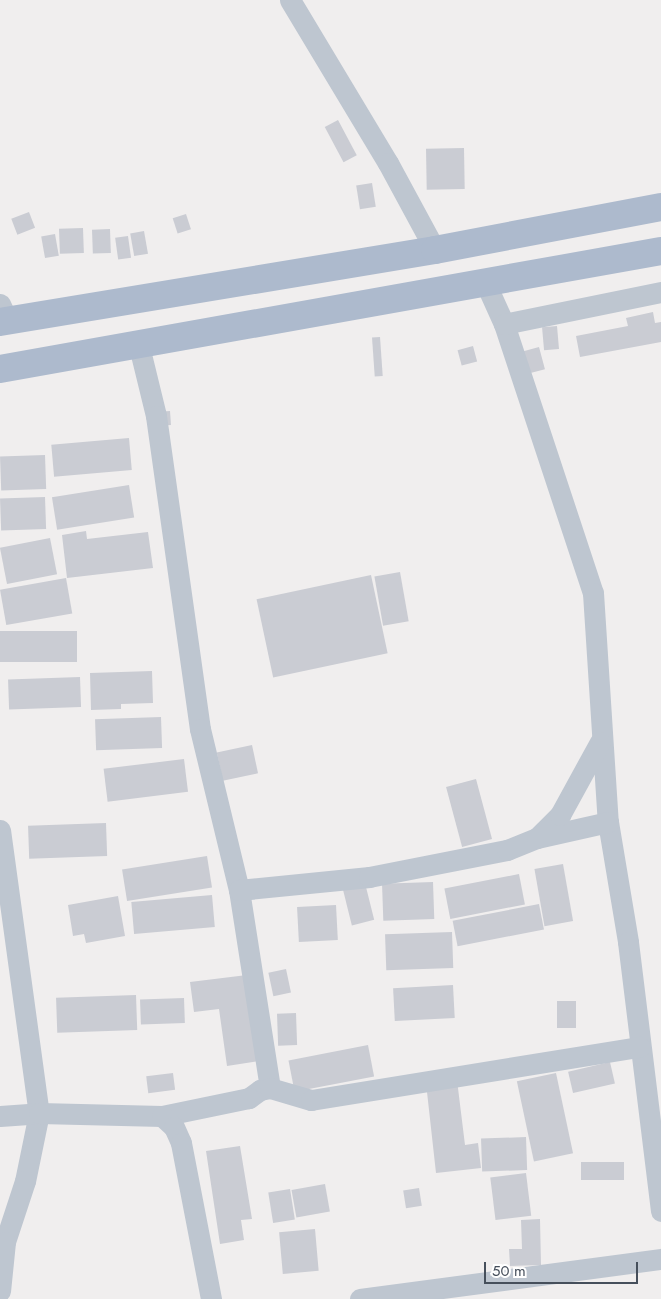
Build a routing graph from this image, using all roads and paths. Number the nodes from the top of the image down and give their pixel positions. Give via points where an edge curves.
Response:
1 (290, 0) edge
2 (661, 207) edge
3 (435, 250) junction
4 (661, 250) edge
5 (485, 282) junction
6 (186, 291) junction
7 (661, 292) edge
8 (3, 316) edge
9 (504, 324) junction
10 (194, 335) junction
11 (138, 342) junction
12 (0, 369) edge
13 (601, 740) junction
14 (608, 822) junction
15 (0, 830) edge
16 (536, 838) junction
17 (239, 890) junction
18 (5, 895) edge
19 (640, 1047) junction
20 (270, 1088) junction
21 (39, 1113) junction
22 (0, 1116) edge
23 (162, 1116) junction
24 (661, 1211) edge
25 (661, 1259) edge
26 (0, 1291) edge
27 (452, 1293) edge
28 (211, 1299) edge
29 (360, 1299) edge

1 - 3 street via 388,163
2 - 3 main road
3 - 6 main road
4 - 5 main road
5 - 9 street
5 - 10 main road
6 - 8 main road
6 - 10 main road
7 - 9 street
9 - 13 street via 593,593
10 - 11 main road
11 - 12 main road
11 - 17 street via 156,416 200,729
13 - 14 street
13 - 16 street via 560,816
14 - 16 street
14 - 19 street via 628,942
15 - 18 street
16 - 17 street via 507,850 414,870
17 - 20 street
18 - 21 street
19 - 20 street via 310,1100
19 - 24 street
20 - 23 street via 248,1098
21 - 22 street
21 - 23 street
21 - 26 street via 25,1181 5,1242
23 - 28 street via 174,1127 181,1143
25 - 27 street
27 - 29 street

